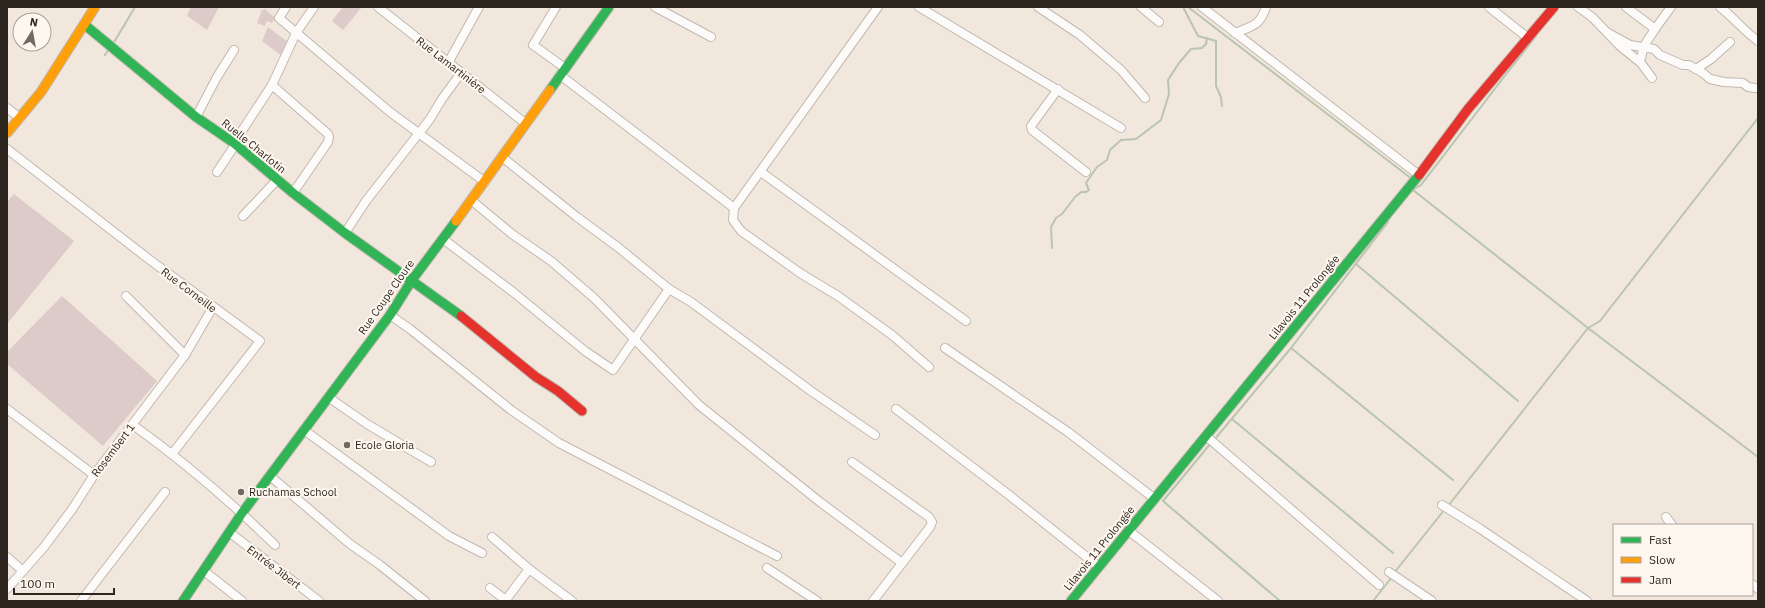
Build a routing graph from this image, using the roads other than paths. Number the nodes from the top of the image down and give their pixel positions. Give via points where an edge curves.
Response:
1 (95, 7) edge
2 (284, 7) edge
3 (314, 7) edge
4 (378, 7) edge
5 (479, 7) edge
6 (556, 7) edge
7 (609, 7) edge
8 (655, 7) edge
9 (878, 7) edge
10 (920, 7) edge
11 (1038, 7) edge
12 (1141, 7) edge
13 (1202, 7) edge
14 (1266, 7) edge
15 (1489, 7) edge
16 (1554, 7) edge
17 (1578, 7) edge
18 (1626, 7) edge
19 (1670, 7) edge
20 (1720, 7) edge
21 (1159, 22) dead end
22 (85, 25) junction
23 (1655, 29) junction
24 (296, 33) junction
25 (1235, 33) junction
26 (1608, 34) junction
27 (711, 37) dead end
28 (1528, 38) junction
29 (1758, 41) edge
30 (1730, 42) dead end
31 (1644, 47) junction
32 (234, 50) dead end
33 (1639, 60) junction
34 (448, 63) junction
35 (1696, 69) junction
36 (563, 72) junction
37 (461, 73) junction
38 (1652, 78) dead end
39 (272, 85) junction
40 (1755, 88) dead end
41 (1058, 89) junction
42 (1145, 98) dead end
43 (7, 108) edge
44 (196, 117) junction
45 (20, 118) junction
46 (525, 123) junction
47 (1121, 128) dead end
48 (7, 133) edge
49 (418, 133) junction
50 (234, 144) junction
51 (7, 149) edge
52 (502, 157) junction
53 (217, 172) dead end
54 (761, 172) junction
55 (1086, 172) dead end
56 (1419, 175) junction
57 (277, 180) junction
58 (485, 182) junction
59 (293, 193) junction
60 (471, 200) junction
61 (734, 208) junction
62 (243, 216) dead end
63 (345, 233) junction
64 (443, 239) junction
65 (412, 280) junction
66 (669, 289) junction
67 (126, 296) dead end
68 (213, 307) junction
69 (390, 315) junction
70 (966, 321) dead end
71 (634, 338) junction
72 (945, 348) dead end
73 (185, 355) junction
74 (929, 367) dead end
75 (328, 397) junction
76 (7, 409) edge
77 (896, 409) dead end
78 (582, 412) dead end
79 (133, 425) junction
80 (304, 430) junction
81 (875, 435) dead end
82 (1206, 436) junction
83 (172, 454) junction
84 (431, 462) dead end
85 (852, 462) dead end
86 (94, 475) junction
87 (270, 476) junction
88 (165, 492) dead end
89 (1155, 499) junction
90 (1442, 505) dead end
91 (242, 513) junction
92 (1666, 518) dead end
93 (1671, 524) edge
94 (1128, 530) junction
95 (229, 532) junction
96 (492, 537) dead end
97 (275, 545) dead end
98 (482, 553) dead end
99 (777, 556) dead end
100 (7, 558) edge
101 (902, 563) junction
102 (1098, 566) junction
103 (767, 568) dead end
104 (528, 569) junction
105 (23, 571) junction
106 (204, 571) junction
107 (1389, 572) dead end
108 (1379, 585) dead end
109 (490, 588) dead end
110 (7, 589) edge
111 (81, 601) edge
112 (183, 601) edge
113 (242, 601) edge
114 (319, 601) edge
115 (425, 601) edge
116 (506, 601) edge
117 (572, 601) edge
118 (817, 601) edge
119 (873, 601) edge
120 (1071, 601) edge
121 (1218, 601) edge
122 (1432, 601) edge
123 (1587, 601) edge

1 - 22 street
2 - 24 street via 279,18
3 - 24 street
4 - 34 street, Rue Lamartinière
5 - 34 street
6 - 36 street via 533,45
7 - 36 street, Rue Coupe Cloure
8 - 27 street
9 - 54 street
10 - 41 street
11 - 42 street via 1080,35 1121,70
12 - 21 street
13 - 25 street
14 - 25 street via 1261,19 1253,26
15 - 28 street
16 - 28 street, Lilavois 11 Prolongée
17 - 26 street
18 - 23 street
19 - 23 street
20 - 29 street via 1747,34
22 - 44 street, Ruelle Charlotin
22 - 45 street via 49,81
23 - 31 street
24 - 39 street
24 - 49 street
25 - 56 street
26 - 31 street via 1630,45
26 - 33 street
28 - 56 street, Lilavois 11 Prolongée via 1468,109
30 - 35 street
31 - 33 street
31 - 35 street via 1654,49 1660,55
32 - 44 street
33 - 38 street
34 - 37 street, Rue Lamartinière
35 - 40 street via 1710,79 1743,83
36 - 46 street, Rue Coupe Cloure
36 - 61 street
37 - 46 street, Rue Lamartinière
37 - 49 street via 430,120
39 - 50 street
39 - 59 street via 302,109 329,137
41 - 47 street
41 - 55 street via 1031,126 1032,130
43 - 45 street
44 - 50 street, Ruelle Charlotin
45 - 48 street
46 - 52 street, Rue Coupe Cloure
49 - 58 street
49 - 63 street via 366,200
50 - 53 street
50 - 57 street, Ruelle Charlotin
51 - 68 street, Rue Corneille
52 - 58 street, Rue Coupe Cloure
52 - 66 street
54 - 61 street
54 - 70 street
56 - 82 street, Lilavois 11 Prolongée
57 - 59 street, Ruelle Charlotin
57 - 62 street
58 - 60 street, Rue Coupe Cloure
59 - 63 street, Ruelle Charlotin
60 - 64 street, Rue Coupe Cloure
60 - 71 street via 512,234 551,261 594,298
61 - 74 street via 733,220 741,232 838,296 892,335
63 - 65 street, Ruelle Charlotin
64 - 65 street, Rue Coupe Cloure
64 - 71 street via 585,351 613,370
65 - 69 street, Rue Coupe Cloure
65 - 78 street, Ruelle Charlotin via 450,306
66 - 71 street
66 - 81 street via 691,302
67 - 73 street
68 - 73 street, Rosembert 1
68 - 83 street, Rue Corneille via 260,341
69 - 75 street, Rue Coupe Cloure
69 - 99 street via 511,410 559,443
71 - 101 street via 699,405 820,502
72 - 89 street via 1068,432
73 - 79 street, Rosembert 1
75 - 80 street, Rue Coupe Cloure
75 - 84 street via 372,428
76 - 86 street
77 - 102 street
79 - 83 street
79 - 86 street, Rosembert 1
80 - 87 street, Rue Coupe Cloure
80 - 98 street via 449,536
82 - 89 street, Lilavois 11 Prolongée
82 - 108 street
83 - 91 street
85 - 101 street via 931,520 930,527
86 - 105 street, Rosembert 1 via 69,514
87 - 91 street, Rue Coupe Cloure
87 - 115 street via 350,544
88 - 111 street
89 - 94 street, Lilavois 11 Prolongée
90 - 123 street
91 - 95 street, Rue Coupe Cloure
91 - 97 street
92 - 93 street
94 - 102 street, Lilavois 11 Prolongée
94 - 121 street
95 - 106 street, Rue Coupe Cloure
95 - 114 street, Entrée Jibert
96 - 104 street
100 - 105 street
101 - 119 street
102 - 120 street, Lilavois 11 Prolongée
103 - 118 street
104 - 116 street
104 - 117 street
105 - 110 street, Rosembert 1
106 - 112 street, Rue Coupe Cloure
106 - 113 street
107 - 122 street
109 - 116 street

